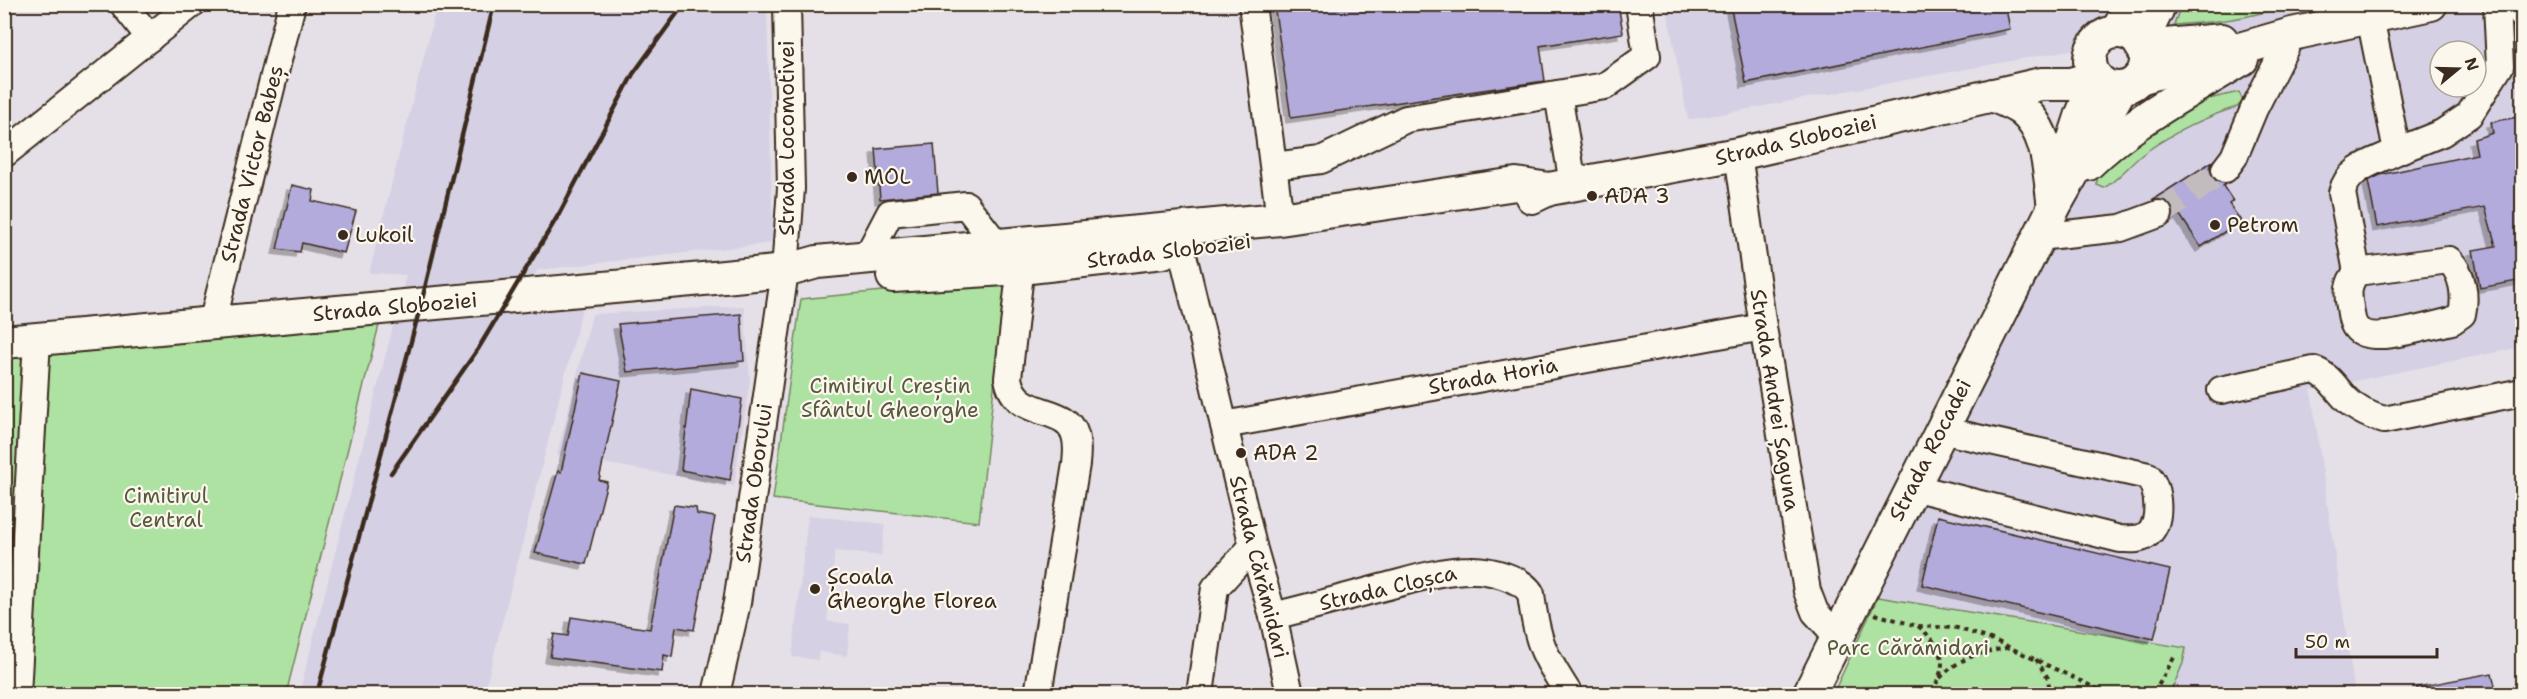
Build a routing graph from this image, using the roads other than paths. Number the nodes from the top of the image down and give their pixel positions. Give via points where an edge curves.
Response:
1 (123, 4) edge
2 (192, 4) edge
3 (292, 4) edge
4 (787, 4) edge
5 (1252, 4) edge
6 (1639, 4) edge
7 (2133, 4) edge
8 (2160, 4) edge
9 (2314, 4) edge
10 (2431, 4) edge
11 (2498, 4) edge
12 (2520, 4) edge
13 (2356, 15) edge
14 (2523, 15) edge
15 (2292, 34) junction
16 (150, 38) junction
17 (2133, 41) junction
18 (2109, 75) junction
19 (1558, 94) junction
20 (1993, 95) junction
21 (2397, 150) junction
22 (4, 154) edge
23 (1738, 154) junction
24 (1274, 166) junction
25 (2225, 169) tunnel mouth
26 (1561, 187) junction
27 (2054, 207) junction
28 (2159, 214) tunnel mouth
29 (1280, 219) junction
30 (2038, 237) junction
31 (1179, 240) junction
32 (1012, 252) junction
33 (867, 257) junction
34 (785, 271) junction
35 (2357, 272) junction
36 (212, 324) junction
37 (1763, 327) junction
38 (37, 340) junction
39 (4, 342) edge
40 (2221, 390) dead end
41 (2523, 392) edge
42 (1224, 425) junction
43 (1941, 430) junction
44 (1912, 487) junction
45 (1253, 546) junction
46 (1273, 616) junction
47 (1837, 636) junction
48 (17, 694) edge
49 (716, 694) edge
50 (1038, 694) edge
51 (1200, 694) edge
52 (1290, 694) edge
53 (1569, 694) edge
54 (1809, 694) edge

1 - 16 street
2 - 16 street
3 - 36 street, Strada Victor Babeș
4 - 34 street, Strada Locomotivei via 791,188
5 - 24 street
6 - 19 street via 1647,56 1605,86
7 - 17 main road
8 - 17 main road
9 - 13 main road
10 - 13 main road
11 - 21 street via 2500,66 2469,115 2442,133
12 - 14 street
13 - 15 main road
13 - 21 street
15 - 17 main road
15 - 18 main road, Strada Sloboziei
15 - 25 street
15 - 27 main road via 2252,53 2109,143
16 - 22 street
17 - 18 main road via 2146,63
17 - 18 main road via 2103,37 2097,42
18 - 20 main road, Strada Sloboziei
18 - 27 main road, Strada Rocadei via 2082,114
19 - 24 street via 1406,119 1321,160
19 - 26 street
20 - 23 main road, Strada Sloboziei
20 - 27 main road via 2022,110 2034,123 2047,157
21 - 35 street via 2354,172 2345,182 2342,194
23 - 26 main road, Strada Sloboziei
23 - 37 street, Strada Andrei Șaguna
24 - 29 street
26 - 29 main road, Strada Sloboziei via 1516,184
26 - 31 main road, Strada Sloboziei via 1519,203 1354,230
27 - 30 main road, Strada Rocadei
28 - 30 street via 2121,228
29 - 31 main road, Strada Sloboziei
30 - 43 main road, Strada Rocadei
31 - 32 main road, Strada Sloboziei
31 - 42 street, Strada Cărămidari
32 - 33 main road, Strada Sloboziei
32 - 33 street via 966,205 890,213
32 - 34 main road, Strada Sloboziei via 819,280
32 - 50 street via 1010,387 1016,399 1066,422 1075,434 1077,448
33 - 34 main road, Strada Sloboziei via 817,262
34 - 36 main road, Strada Sloboziei
34 - 49 street, Strada Oborului via 737,603
35 - 35 street via 2349,282 2349,300 2354,327 2362,334 2376,337 2452,321 2462,314 2461,280 2449,260
36 - 38 main road, Strada Sloboziei
37 - 42 street, Strada Horia
37 - 47 street, Strada Andrei Șaguna via 1807,591 1815,612
38 - 39 main road, Strada Sloboziei
38 - 48 street
40 - 41 street via 2314,370 2323,373 2348,402 2384,420
42 - 45 street, Strada Cărămidari
43 - 44 main road, Strada Rocadei
43 - 44 street via 2148,476 2158,496 2154,528 2147,536 2120,539
44 - 47 main road, Strada Rocadei
45 - 46 street, Strada Cărămidari
45 - 51 street via 1215,588
46 - 52 street, Strada Cărămidari
46 - 53 street, Strada Cloșca via 1442,573 1471,569 1496,574 1528,588 1539,642
47 - 54 main road, Strada Rocadei

